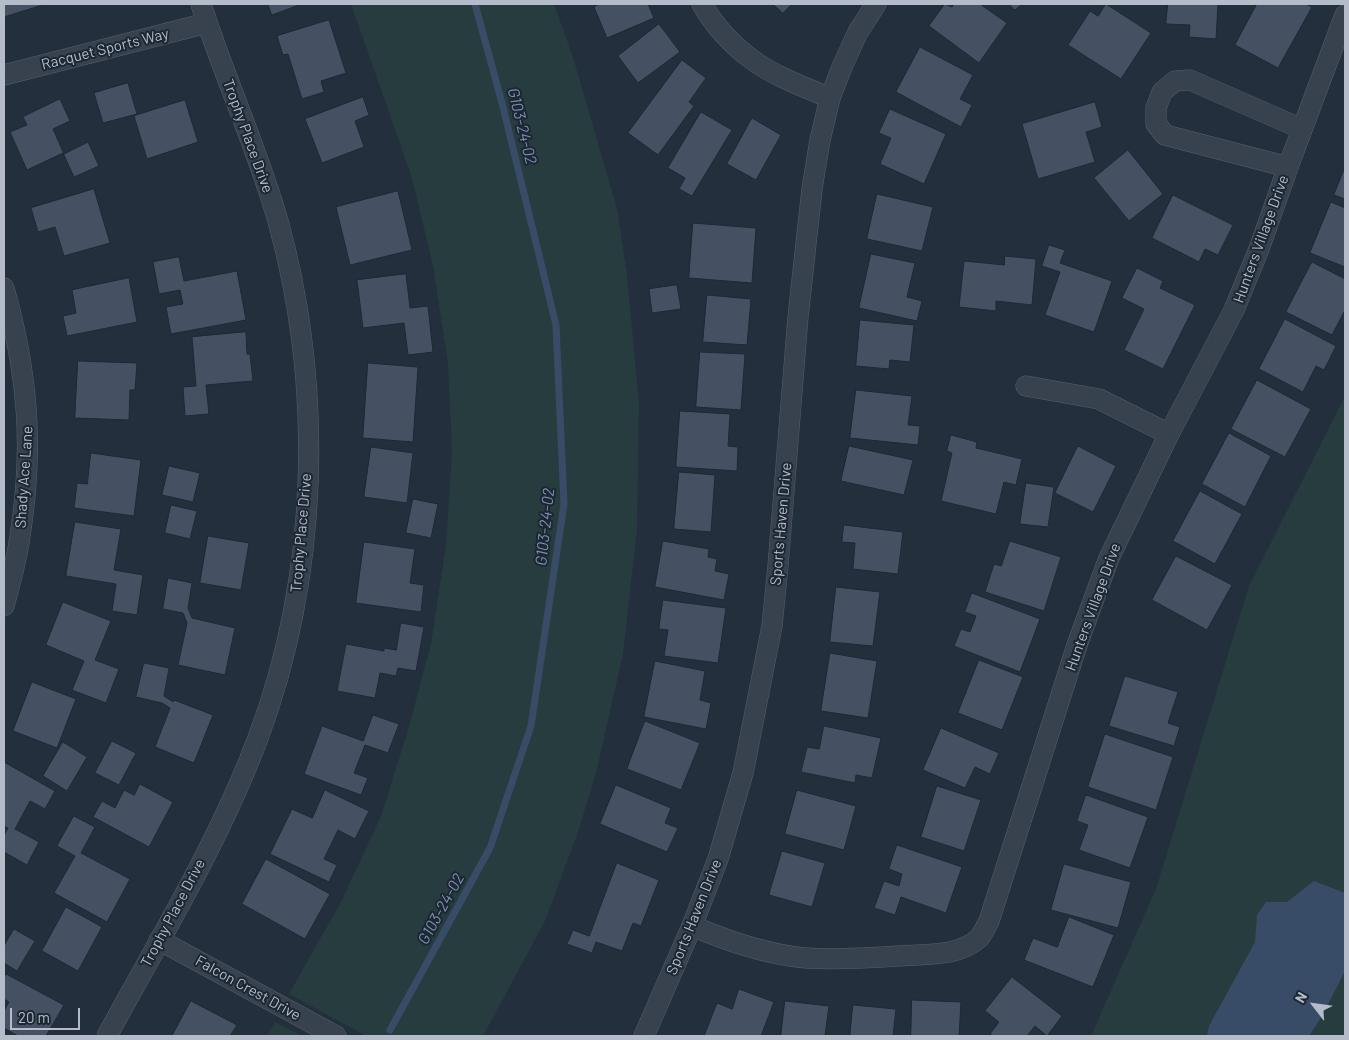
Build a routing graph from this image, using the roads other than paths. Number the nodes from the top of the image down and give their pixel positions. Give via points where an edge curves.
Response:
1 (702, 4) edge
2 (876, 4) edge
3 (204, 13) edge
4 (1345, 15) edge
5 (4, 75) edge
6 (830, 98) junction
7 (1302, 129) junction
8 (1288, 167) junction
9 (4, 288) edge
10 (12, 362) edge
11 (1026, 386) dead end
12 (1169, 434) junction
13 (4, 606) edge
14 (692, 926) junction
15 (159, 940) junction
16 (106, 1036) edge
17 (336, 1036) edge
18 (644, 1036) edge

1 - 6 street via 732,42 754,61
2 - 6 street, Sports Haven Drive via 858,32
3 - 5 street, Racquet Sports Way
3 - 15 street, Trophy Place Drive via 278,220 291,278 302,341 307,398 306,510 290,627 258,738 233,797
4 - 7 street, Hunters Village Drive
6 - 14 street, Sports Haven Drive via 812,189 772,626 742,773 718,859
7 - 8 street, Hunters Village Drive
7 - 8 street via 1190,80 1175,81 1162,92 1156,108 1156,124 1165,136
8 - 12 street, Hunters Village Drive via 1234,310
9 - 10 street, Shady Ace Lane via 12,316
10 - 13 street, Shady Ace Lane via 28,422 28,466 20,537
11 - 12 street via 1099,399
12 - 14 street, Hunters Village Drive via 1106,568 1078,642 989,921 979,937 963,948 940,953 849,959 805,958 726,940
14 - 18 street, Sports Haven Drive
15 - 16 street, Trophy Place Drive
15 - 17 street, Falcon Crest Drive

